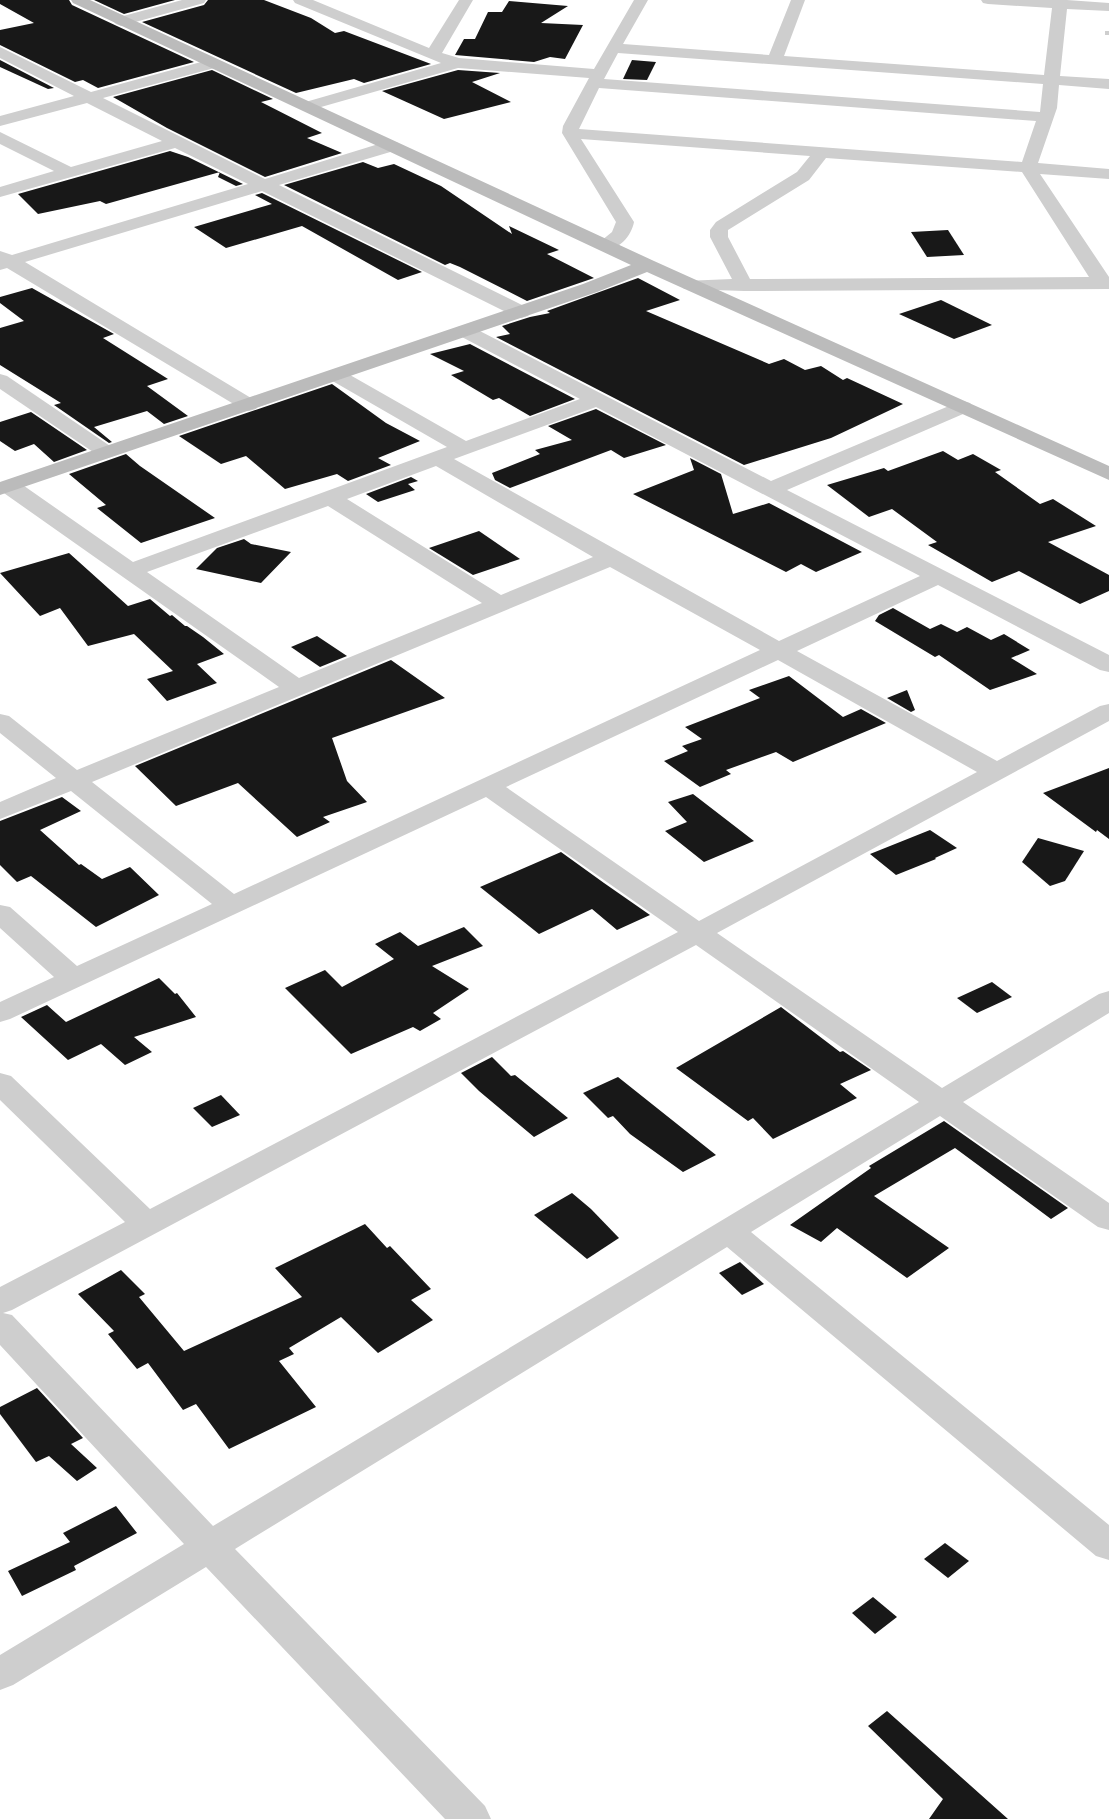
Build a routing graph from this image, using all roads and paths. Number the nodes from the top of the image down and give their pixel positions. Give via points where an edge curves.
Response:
1 (78, 0) edge
2 (199, 0) edge
3 (300, 0) edge
4 (466, 0) edge
5 (641, 0) edge
6 (798, 0) edge
7 (988, 0) edge
8 (1060, 2) edge
9 (1109, 8) edge
10 (121, 21) junction
11 (613, 48) junction
12 (0, 52) edge
13 (433, 55) junction
14 (775, 60) junction
15 (457, 62) junction
16 (212, 64) junction
17 (858, 67) junction
18 (597, 79) junction
19 (1051, 80) junction
20 (1109, 84) edge
21 (89, 97) junction
22 (849, 102) junction
23 (308, 106) junction
24 (1046, 117) junction
25 (0, 121) edge
26 (570, 133) junction
27 (0, 137) edge
28 (177, 142) junction
29 (391, 146) junction
30 (822, 152) junction
31 (1028, 169) junction
32 (68, 172) junction
33 (1109, 174) edge
34 (264, 184) junction
35 (0, 192) edge
36 (605, 245) junction
37 (3, 260) edge
38 (647, 265) junction
39 (1106, 283) edge
40 (744, 284) junction
41 (691, 285) junction
42 (522, 312) junction
43 (465, 331) junction
44 (336, 375) junction
45 (0, 380) edge
46 (596, 400) junction
47 (249, 405) junction
48 (963, 407) junction
49 (465, 449) junction
50 (106, 452) junction
51 (437, 458) junction
52 (1109, 474) edge
53 (4, 487) edge
54 (770, 489) junction
55 (330, 498) junction
56 (611, 558) junction
57 (130, 571) junction
58 (939, 576) junction
59 (499, 604) junction
60 (780, 650) junction
61 (1109, 665) edge
62 (297, 688) junction
63 (1109, 711) edge
64 (0, 721) edge
65 (997, 772) junction
66 (74, 780) junction
67 (487, 786) junction
68 (0, 812) edge
69 (231, 905) junction
70 (0, 913) edge
71 (697, 933) junction
72 (74, 979) junction
73 (1109, 1000) edge
74 (0, 1013) edge
75 (0, 1083) edge
76 (941, 1102) junction
77 (1109, 1219) edge
78 (147, 1225) junction
79 (730, 1231) junction
80 (0, 1302) edge
81 (0, 1324) edge
82 (209, 1546) junction
83 (1109, 1546) edge
84 (0, 1674) edge
85 (471, 1819) edge

1 - 10 street
2 - 10 street
3 - 13 street
4 - 13 street
5 - 11 street
6 - 14 street
7 - 8 street
8 - 9 street
8 - 19 street
10 - 16 street
11 - 14 street
11 - 18 street
12 - 21 street
13 - 15 street
14 - 17 street
15 - 18 street
15 - 23 street
16 - 21 street
16 - 23 street
17 - 19 street
17 - 22 street
18 - 22 street
18 - 26 street
19 - 20 street
19 - 24 street
21 - 25 street
21 - 28 street
22 - 24 street
23 - 29 street
24 - 31 street
26 - 30 street
26 - 36 street via 625,222 624,231 618,238
27 - 32 street
28 - 32 street
28 - 34 street
29 - 34 street
29 - 36 street
30 - 31 street
30 - 40 street via 803,176 719,230 719,237
31 - 33 street
31 - 39 street
32 - 35 street
34 - 37 street
34 - 42 street
36 - 38 street
37 - 47 street
38 - 41 street
38 - 42 street
39 - 40 street
40 - 41 street
41 - 48 street
42 - 43 street
43 - 44 street
43 - 46 street
44 - 47 street
44 - 49 street
45 - 50 street
46 - 49 street
46 - 54 street
47 - 50 street
48 - 52 street
48 - 54 street
49 - 51 street
50 - 53 street
51 - 55 street
51 - 56 street
53 - 57 street
54 - 58 street
55 - 57 street
55 - 59 street
56 - 59 street
56 - 60 street
57 - 62 street
58 - 60 street
58 - 61 street
59 - 62 street
60 - 65 street
60 - 67 street
62 - 66 street
63 - 65 street
64 - 66 street
65 - 71 street
66 - 68 street
66 - 69 street
67 - 69 street
67 - 71 street
69 - 72 street
70 - 72 street
71 - 76 street
71 - 78 street
72 - 74 street
73 - 76 street
75 - 78 street
76 - 77 street
76 - 79 street
78 - 80 street
79 - 82 street
79 - 83 street
81 - 82 street
82 - 84 street
82 - 85 street

